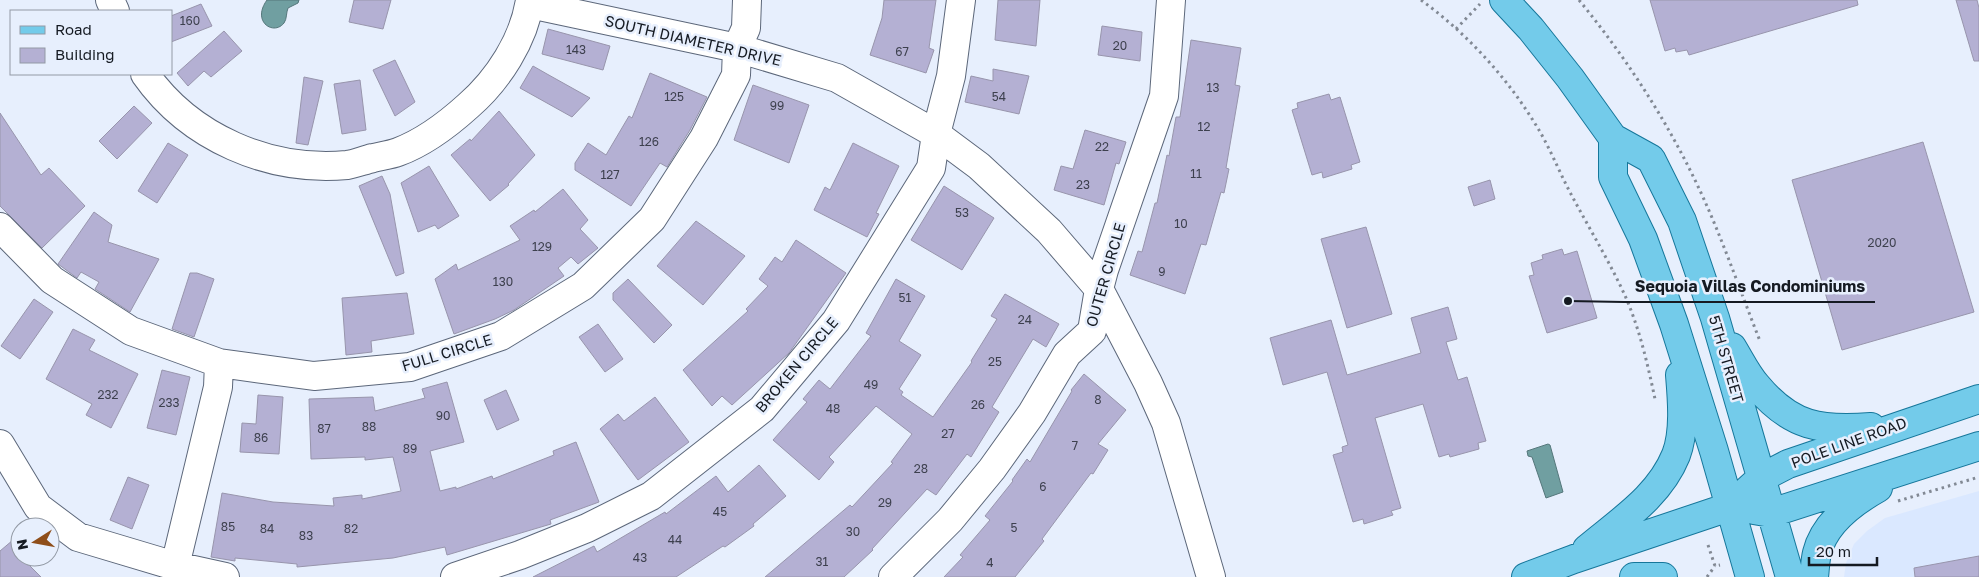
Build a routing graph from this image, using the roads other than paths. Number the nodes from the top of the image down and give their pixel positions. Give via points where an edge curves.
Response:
1 (747, 0) edge
2 (962, 0) edge
3 (1170, 0) edge
4 (1504, 0) edge
5 (530, 2) edge
6 (736, 48) junction
7 (147, 75) edge
8 (936, 134) junction
9 (1613, 138) junction
10 (0, 227) edge
11 (1098, 289) junction
12 (1714, 318) junction
13 (1674, 324) junction
14 (219, 364) junction
15 (1979, 399) edge
16 (1903, 424) junction
17 (1979, 427) edge
18 (0, 444) edge
19 (1971, 448) edge
20 (1918, 466) junction
21 (1761, 478) junction
22 (1729, 507) junction
23 (1771, 513) junction
24 (1574, 559) junction
25 (175, 566) junction
26 (225, 577) edge
27 (455, 577) edge
28 (893, 577) edge
29 (1211, 577) edge
30 (1526, 577) edge
31 (1634, 577) edge
32 (1663, 577) edge
33 (1750, 577) edge
34 (1790, 577) edge
35 (1814, 577) edge

1 - 6 street, FULL CIRCLE via 746,28
2 - 8 street, BROKEN CIRCLE via 951,76
3 - 11 street, OUTER CIRCLE via 1164,96
4 - 9 main road, 5TH STREET via 1531,29
5 - 6 street, SOUTH DIAMETER DRIVE
5 - 7 street via 519,35 503,66 483,92 444,128 398,152 347,165 295,165 244,152 198,128 159,93
6 - 8 street, SOUTH DIAMETER DRIVE via 837,78
6 - 14 street, FULL CIRCLE via 736,75 704,138 652,219 575,291 501,336 410,367 314,376
8 - 11 street, SOUTH DIAMETER DRIVE via 979,166 1049,231
8 - 27 street, BROKEN CIRCLE via 931,168 836,321 762,409 650,496 587,528
9 - 12 main road, 5TH STREET via 1651,159 1682,221
9 - 13 main road via 1613,177 1643,238
10 - 14 street, FULL CIRCLE via 52,280 131,331
11 - 28 street, OUTER CIRCLE via 1092,331 1067,354 1032,413 968,498
11 - 29 street, SOUTH DIAMETER DRIVE via 1148,382 1166,423
12 - 16 main road via 1756,385 1795,419 1825,428
12 - 21 main road, 5TH STREET
13 - 22 main road
13 - 24 main road via 1682,400 1676,453 1663,480 1651,495
14 - 25 street via 218,387
15 - 16 main road, POLE LINE ROAD
16 - 21 main road, POLE LINE ROAD via 1795,462
17 - 19 main road via 1966,441
18 - 25 street via 38,507 78,538
19 - 20 main road, POLE LINE ROAD
20 - 23 main road, POLE LINE ROAD
20 - 35 main road via 1861,497 1839,516 1821,540
21 - 22 main road, POLE LINE ROAD
21 - 23 main road, 5TH STREET
22 - 23 main road, POLE LINE ROAD
22 - 24 main road, POLE LINE ROAD
22 - 33 main road
23 - 34 main road, 5TH STREET
24 - 30 main road, POLE LINE ROAD
25 - 26 street
31 - 32 main road

